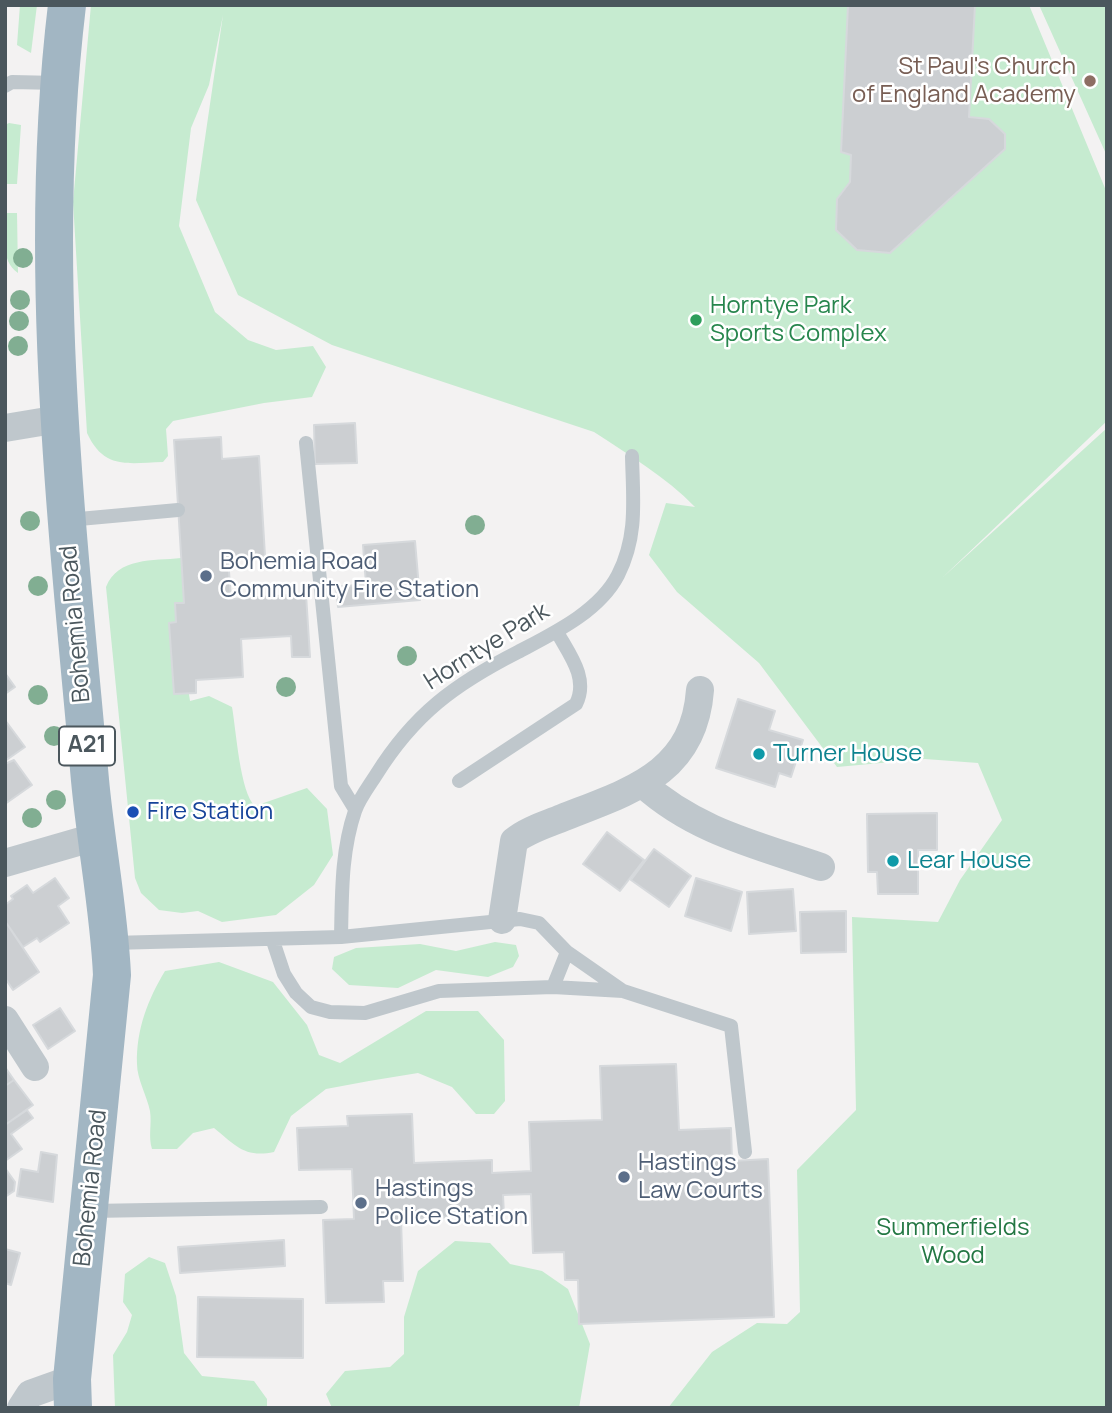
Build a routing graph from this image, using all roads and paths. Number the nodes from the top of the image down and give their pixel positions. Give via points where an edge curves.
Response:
1 (67, 5) edge
2 (7, 81) edge
3 (58, 83) junction
4 (59, 419) junction
5 (5, 428) edge
6 (306, 443) dead end
7 (632, 456) dead end
8 (178, 510) dead end
9 (66, 520) junction
10 (557, 632) junction
11 (700, 690) dead end
12 (459, 781) dead end
13 (643, 784) junction
14 (355, 809) junction
15 (95, 837) junction
16 (5, 863) edge
17 (821, 867) dead end
18 (502, 920) junction
19 (341, 937) junction
20 (273, 941) junction
21 (111, 943) junction
22 (568, 952) junction
23 (553, 988) junction
24 (623, 992) junction
25 (5, 1020) edge
26 (35, 1067) dead end
27 (745, 1152) dead end
28 (321, 1207) dead end
29 (88, 1212) junction
30 (72, 1393) edge
31 (21, 1408) edge

1 - 3 highway, Bohemia Road / A21
2 - 3 lane
3 - 4 highway, Bohemia Road / A21 via 53,302
4 - 5 street
4 - 9 highway, Bohemia Road / A21
6 - 14 lane via 341,786
7 - 10 lane, Horntye Park via 634,530 617,577 593,605
8 - 9 lane
9 - 15 highway, Bohemia Road / A21
10 - 12 lane via 579,670 582,692 576,704
10 - 14 lane, Horntye Park via 440,697 396,744
11 - 13 street via 698,716 682,751
13 - 17 street via 702,826
13 - 18 street via 514,841
14 - 19 lane, Horntye Park via 342,872
15 - 16 street
15 - 21 highway, Bohemia Road / A21
18 - 19 lane
18 - 22 lane via 539,923
19 - 20 lane
20 - 21 lane
20 - 23 lane via 296,993 311,1007 330,1012 365,1013 439,991
21 - 29 highway, Bohemia Road / A21 via 112,975
22 - 23 lane
22 - 24 lane
23 - 24 lane
24 - 27 lane via 731,1026
25 - 26 street
28 - 29 lane
29 - 30 highway, Bohemia Road / A21
30 - 31 street via 30,1394

